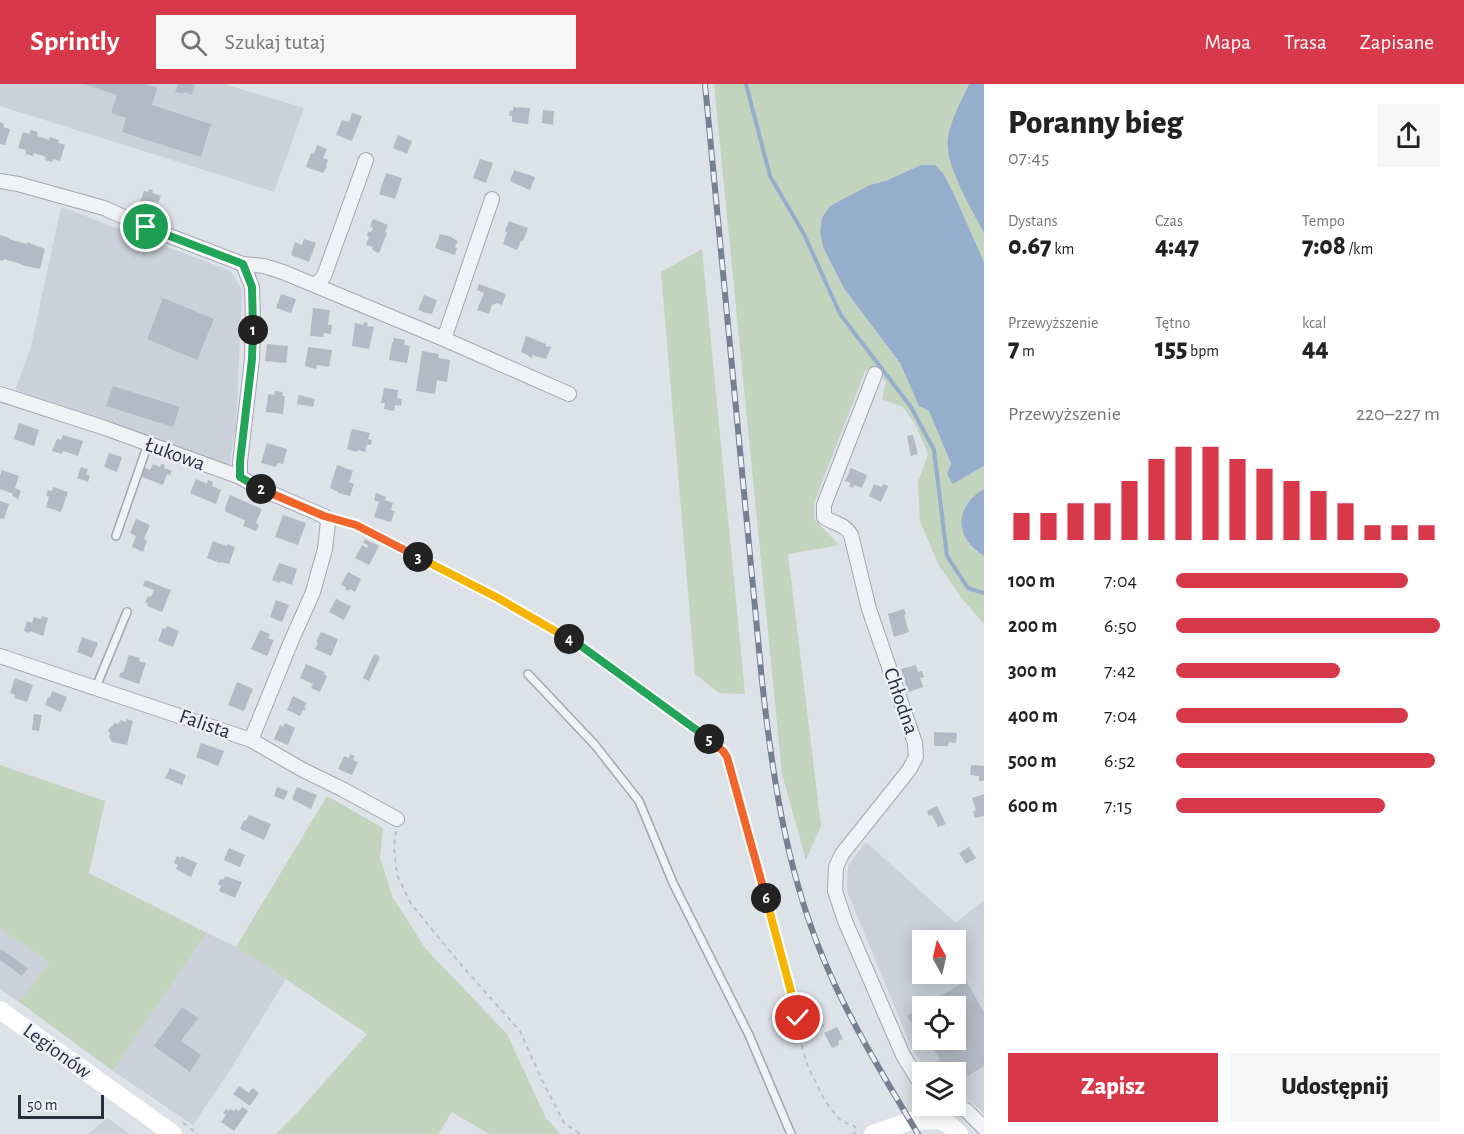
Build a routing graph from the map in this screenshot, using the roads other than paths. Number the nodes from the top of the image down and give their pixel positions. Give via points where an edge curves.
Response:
1 (366, 160) dead end
2 (0, 181) edge
3 (492, 199) dead end
4 (243, 264) junction
5 (316, 285) junction
6 (444, 339) junction
7 (875, 374) dead end
8 (0, 394) edge
9 (569, 394) dead end
10 (148, 444) junction
11 (240, 477) junction
12 (116, 536) dead end
13 (127, 612) dead end
14 (0, 656) edge
15 (528, 675) dead end
16 (96, 687) junction
17 (251, 740) junction
18 (397, 819) road end
19 (0, 1010) edge
20 (912, 1069) edge
21 (966, 1110) edge
22 (984, 1128) edge
23 (173, 1134) edge
24 (791, 1134) edge
25 (873, 1134) edge
26 (959, 1134) edge

1 - 5 street via 324,276
2 - 4 street via 104,208
3 - 6 street
4 - 5 street via 264,266
4 - 11 street via 252,287 253,319
5 - 6 street
6 - 9 street
7 - 20 street, Chłodna via 824,505 824,517 847,529 850,535 869,609 915,743 916,757 842,854 836,867 835,891 888,1023
8 - 10 street, Łukowa
10 - 11 street, Łukowa
10 - 12 lane
11 - 17 street, Łukowa via 324,516 328,522 313,592
13 - 16 lane
14 - 16 street, Falista
15 - 24 lane via 595,745 639,801 673,883 749,1035
16 - 17 street, Falista
17 - 18 street, Falista
19 - 23 street, Legionów
21 - 22 street
25 - 26 street via 910,1121 940,1120

